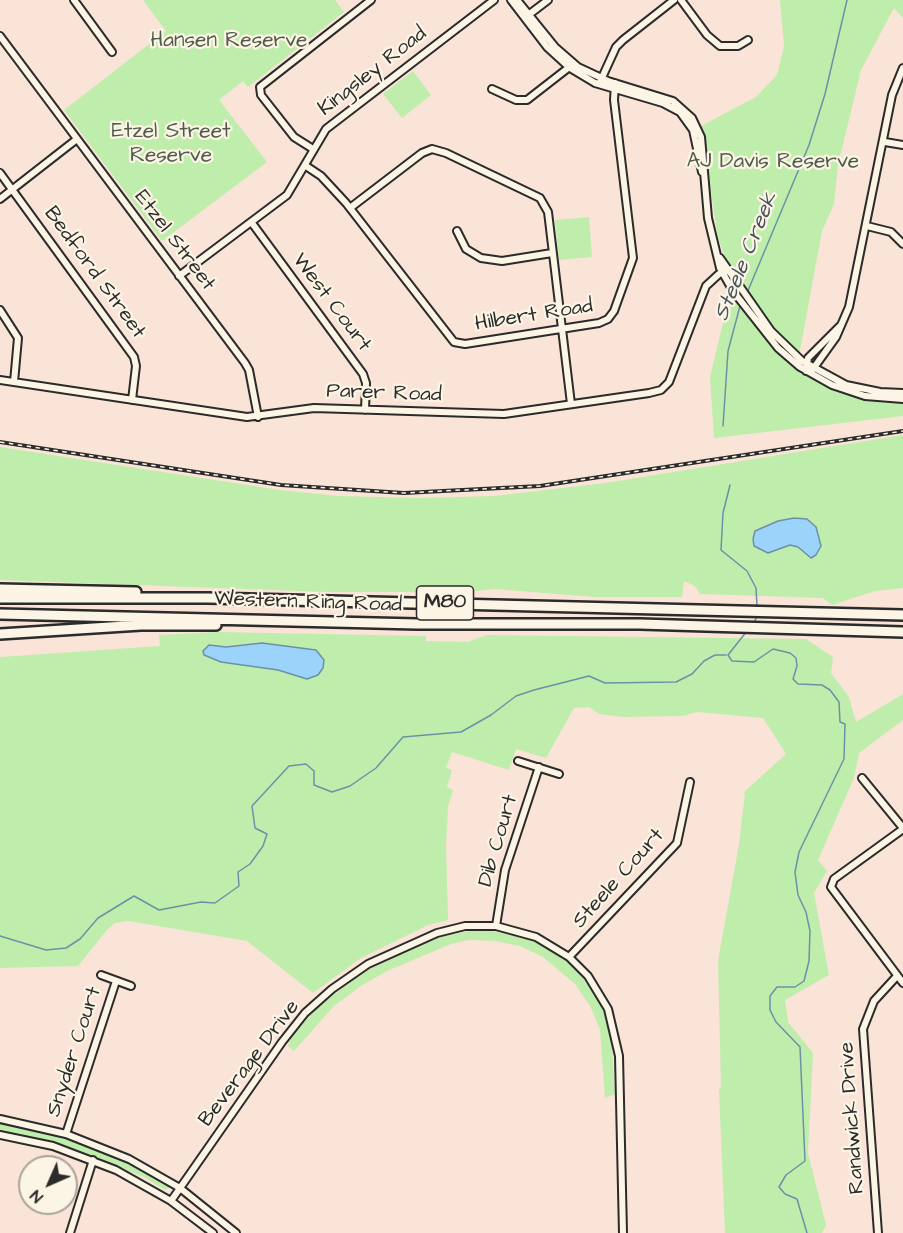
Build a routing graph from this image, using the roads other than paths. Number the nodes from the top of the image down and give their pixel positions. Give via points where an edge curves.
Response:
1 (75, 0) edge
2 (370, 0) edge
3 (495, 0) edge
4 (511, 0) edge
5 (517, 0) edge
6 (548, 0) edge
7 (674, 0) edge
8 (681, 0) edge
9 (527, 17) junction
10 (0, 36) edge
11 (748, 40) dead end
12 (112, 52) dead end
13 (572, 65) junction
14 (903, 68) edge
15 (601, 81) junction
16 (614, 86) junction
17 (492, 89) dead end
18 (77, 139) junction
19 (885, 142) junction
20 (903, 145) edge
21 (313, 149) junction
22 (306, 166) junction
23 (0, 173) edge
24 (13, 189) junction
25 (0, 199) edge
26 (350, 208) junction
27 (252, 223) junction
28 (867, 226) junction
29 (457, 231) dead end
30 (903, 244) edge
31 (552, 253) junction
32 (725, 273) junction
33 (179, 276) junction
34 (748, 305) junction
35 (0, 310) edge
36 (841, 325) junction
37 (562, 329) junction
38 (805, 364) junction
39 (810, 370) junction
40 (0, 380) edge
41 (14, 382) junction
42 (903, 393) edge
43 (903, 399) edge
44 (132, 400) junction
45 (571, 404) junction
46 (365, 410) junction
47 (258, 417) junction
48 (0, 589) edge
49 (0, 598) edge
50 (208, 598) junction
51 (903, 614) edge
52 (0, 615) edge
53 (417, 624) junction
54 (811, 630) junction
55 (903, 632) edge
56 (0, 634) edge
57 (903, 638) edge
58 (518, 761) dead end
59 (539, 767) junction
60 (559, 774) dead end
61 (862, 778) dead end
62 (690, 782) dead end
63 (903, 828) edge
64 (496, 926) junction
65 (569, 957) junction
66 (101, 975) dead end
67 (897, 976) junction
68 (116, 981) junction
69 (903, 983) edge
70 (131, 986) dead end
71 (0, 1119) edge
72 (66, 1134) junction
73 (0, 1135) edge
74 (93, 1160) junction
75 (180, 1188) junction
76 (171, 1201) junction
77 (70, 1233) edge
78 (213, 1233) edge
79 (236, 1233) edge
80 (623, 1233) edge
81 (878, 1233) edge

1 - 12 street
2 - 21 street via 260,87 261,95 294,136
3 - 21 street, Kingsley Road via 326,129
4 - 9 street
5 - 9 street
6 - 9 street
7 - 15 street via 623,40
8 - 11 street via 720,46 738,46
9 - 13 street
10 - 18 street, Etzel Street
13 - 15 street
13 - 17 street via 526,100 516,100
14 - 19 street via 892,94
15 - 16 street
16 - 32 street via 667,99 685,109 701,137 710,226
16 - 37 street, Hilbert Road via 633,260 610,317 599,323
18 - 24 street
18 - 33 street, Etzel Street
19 - 20 street
19 - 28 street
21 - 22 street, Kingsley Road
22 - 26 street, Hilbert Road via 321,176
22 - 27 street, Kingsley Road via 287,195
23 - 24 street, Bedford Street
24 - 25 street
24 - 44 street, Bedford Street via 134,357
26 - 31 street via 424,152 438,150 540,198 547,208
26 - 37 street, Hilbert Road via 451,340 465,344
27 - 33 street, Kingsley Road
27 - 46 street, West Court via 363,374
28 - 30 street via 891,232
28 - 36 street via 851,301
29 - 31 street via 466,249 481,258 502,261
31 - 37 street
32 - 34 street
32 - 45 street, Parer Road via 708,282 665,386 649,393
33 - 47 street, Etzel Street via 249,370
34 - 38 street
34 - 39 street via 778,348
35 - 41 street via 18,338
36 - 38 street
36 - 39 street
37 - 45 street
38 - 39 street
39 - 42 street via 862,389
39 - 43 street via 850,392
40 - 41 street, Parer Road
41 - 44 street, Parer Road
44 - 47 street, Parer Road
45 - 46 street, Parer Road via 504,414
46 - 47 street, Parer Road via 309,408
48 - 50 highway
49 - 50 highway, Western Ring Road / M80
50 - 51 highway, Western Ring Road / M80
52 - 53 highway, Western Ring Road / M80
53 - 54 highway, Western Ring Road / M80 via 584,623
53 - 56 highway via 141,625
54 - 55 highway, Western Ring Road / M80
54 - 57 highway
58 - 59 street
59 - 60 street
59 - 64 street, Dib Court via 505,870
61 - 63 street
62 - 65 street, Steele Court via 677,843
63 - 67 street via 831,884
64 - 65 street, Beverage Drive via 536,937
64 - 75 street, Beverage Drive via 465,926 436,933 368,964 332,989 288,1035
65 - 80 street, Beverage Drive via 602,997 617,1039
66 - 68 street, Snyder Court
67 - 69 street
67 - 81 street, Randwick Drive via 874,1001 863,1029
68 - 70 street, Snyder Court
68 - 72 street, Snyder Court
71 - 72 street
72 - 75 street via 129,1159
73 - 74 street via 53,1146
74 - 76 street via 136,1179
74 - 77 street
75 - 76 street, Beverage Drive
75 - 79 street
76 - 78 street

